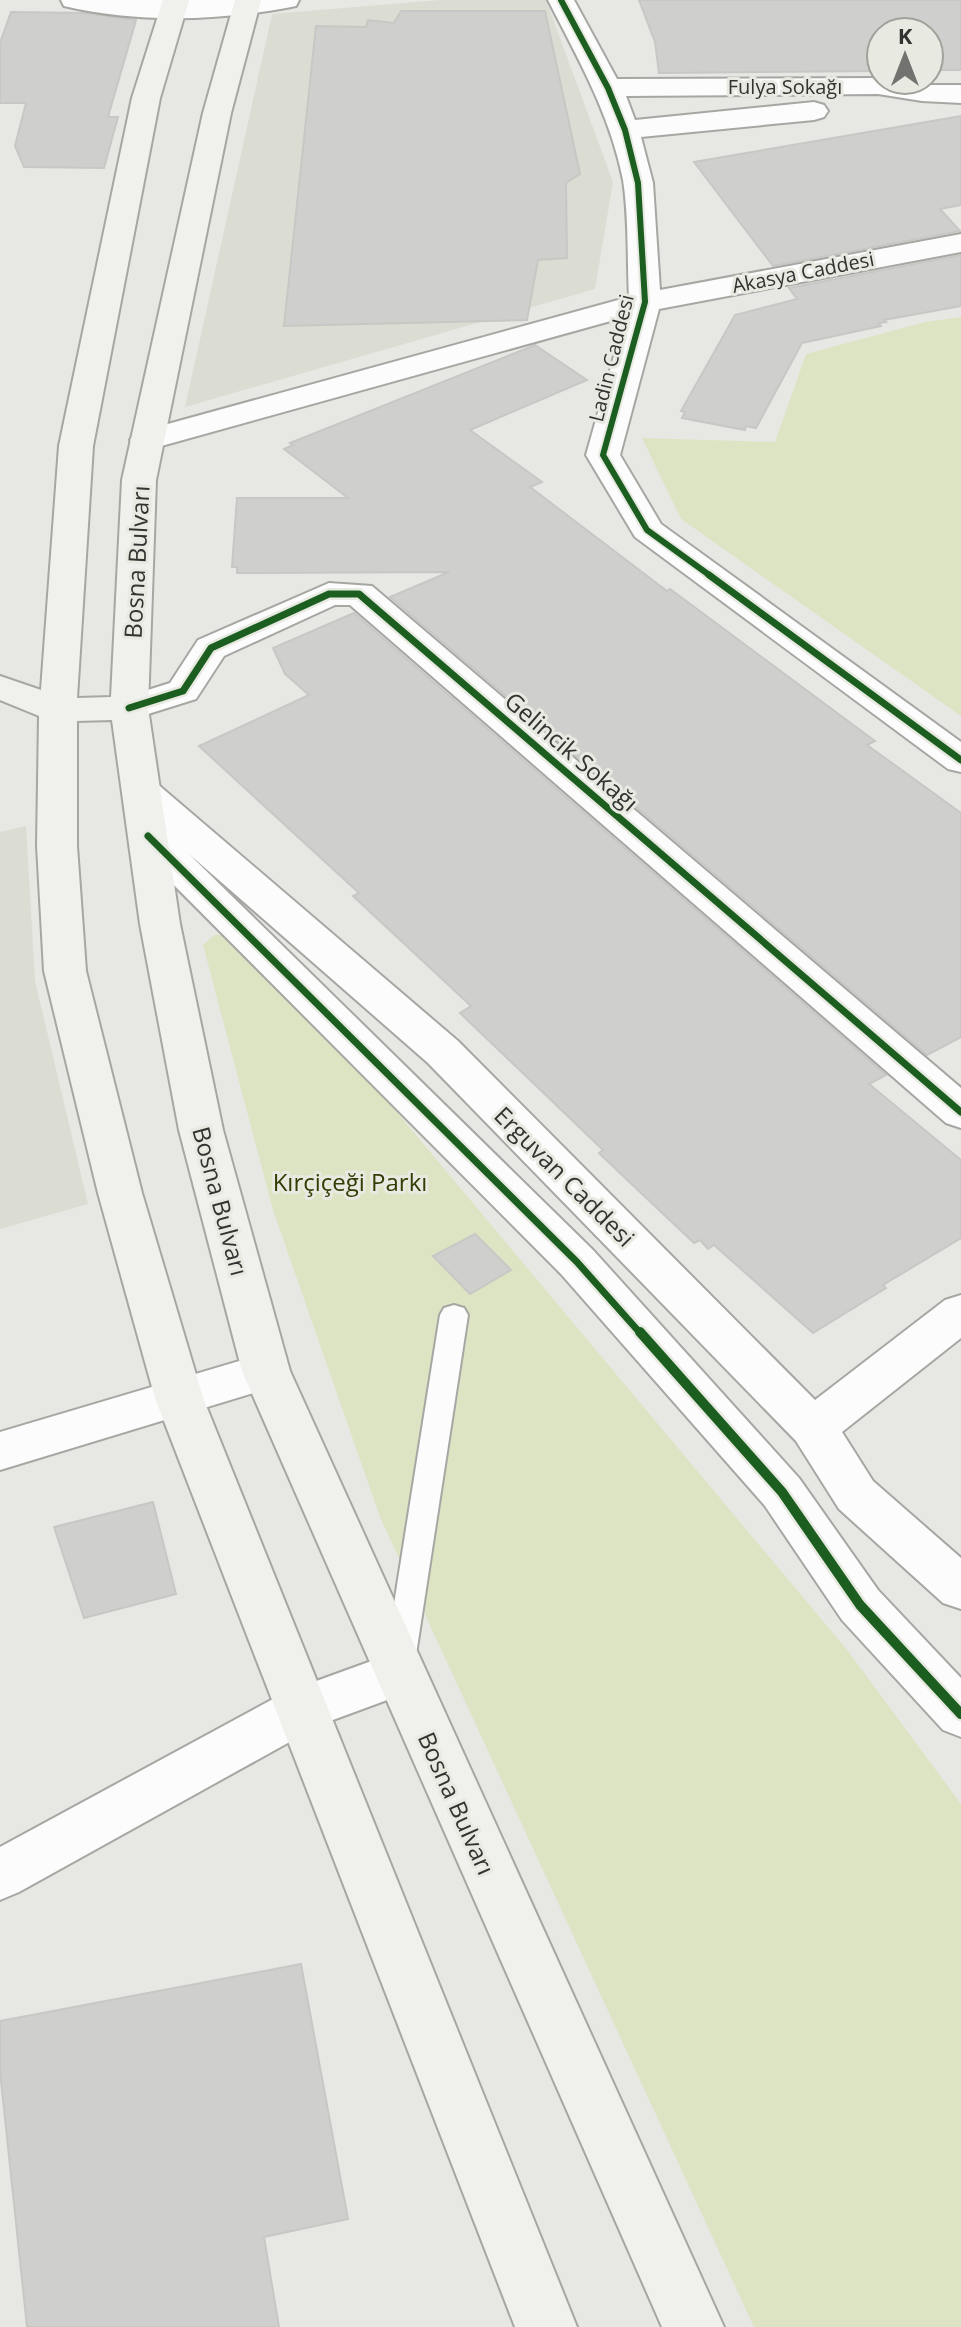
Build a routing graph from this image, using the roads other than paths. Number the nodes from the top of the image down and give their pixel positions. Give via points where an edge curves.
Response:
1 (74, 0) edge
2 (286, 0) edge
3 (561, 0) edge
4 (175, 5) edge
5 (246, 5) edge
6 (865, 86) edge
7 (608, 88) junction
8 (913, 96) edge
9 (625, 130) junction
10 (961, 243) edge
11 (645, 302) junction
12 (147, 440) junction
13 (0, 687) edge
14 (129, 708) junction
15 (58, 710) junction
16 (961, 760) edge
17 (144, 813) junction
18 (961, 1112) edge
19 (961, 1313) edge
20 (454, 1315) dead end
21 (266, 1371) junction
22 (179, 1398) junction
23 (813, 1428) junction
24 (0, 1451) edge
25 (961, 1588) edge
26 (399, 1673) junction
27 (304, 1708) junction
28 (961, 1714) edge
29 (0, 1875) edge
30 (546, 2327) edge
31 (693, 2327) edge

1 - 4 street
2 - 5 street
3 - 7 street, Ladin Caddesi
4 - 5 street
4 - 15 main road via 146,98 76,446
5 - 12 main road, Bosna Bulvarı via 217,113
6 - 7 street, Fulya Sokağı
7 - 9 street, Ladin Caddesi
8 - 9 street via 891,103
9 - 11 street, Ladin Caddesi via 638,183
10 - 11 street, Akasya Caddesi
11 - 12 street, Akasya Caddesi
11 - 16 street, Ladin Caddesi via 603,455 647,530
12 - 14 main road, Bosna Bulvarı via 139,480
13 - 15 main road
14 - 15 main road
14 - 17 main road, Bosna Bulvarı
14 - 18 street, Gelincik Sokağı via 183,691 211,648 329,594 359,594
15 - 22 main road via 57,846 65,971 120,1193
17 - 21 main road, Bosna Bulvarı via 201,1130
17 - 23 street, Erguvan Caddesi via 443,1052
17 - 28 street via 577,1262 782,1492 860,1605
19 - 23 street
20 - 26 lane
21 - 22 street
21 - 26 main road, Bosna Bulvarı
22 - 24 street
22 - 27 main road
23 - 25 street, Erguvan Caddesi via 856,1495
26 - 27 street
26 - 31 main road, Bosna Bulvarı
27 - 29 street
27 - 30 main road

